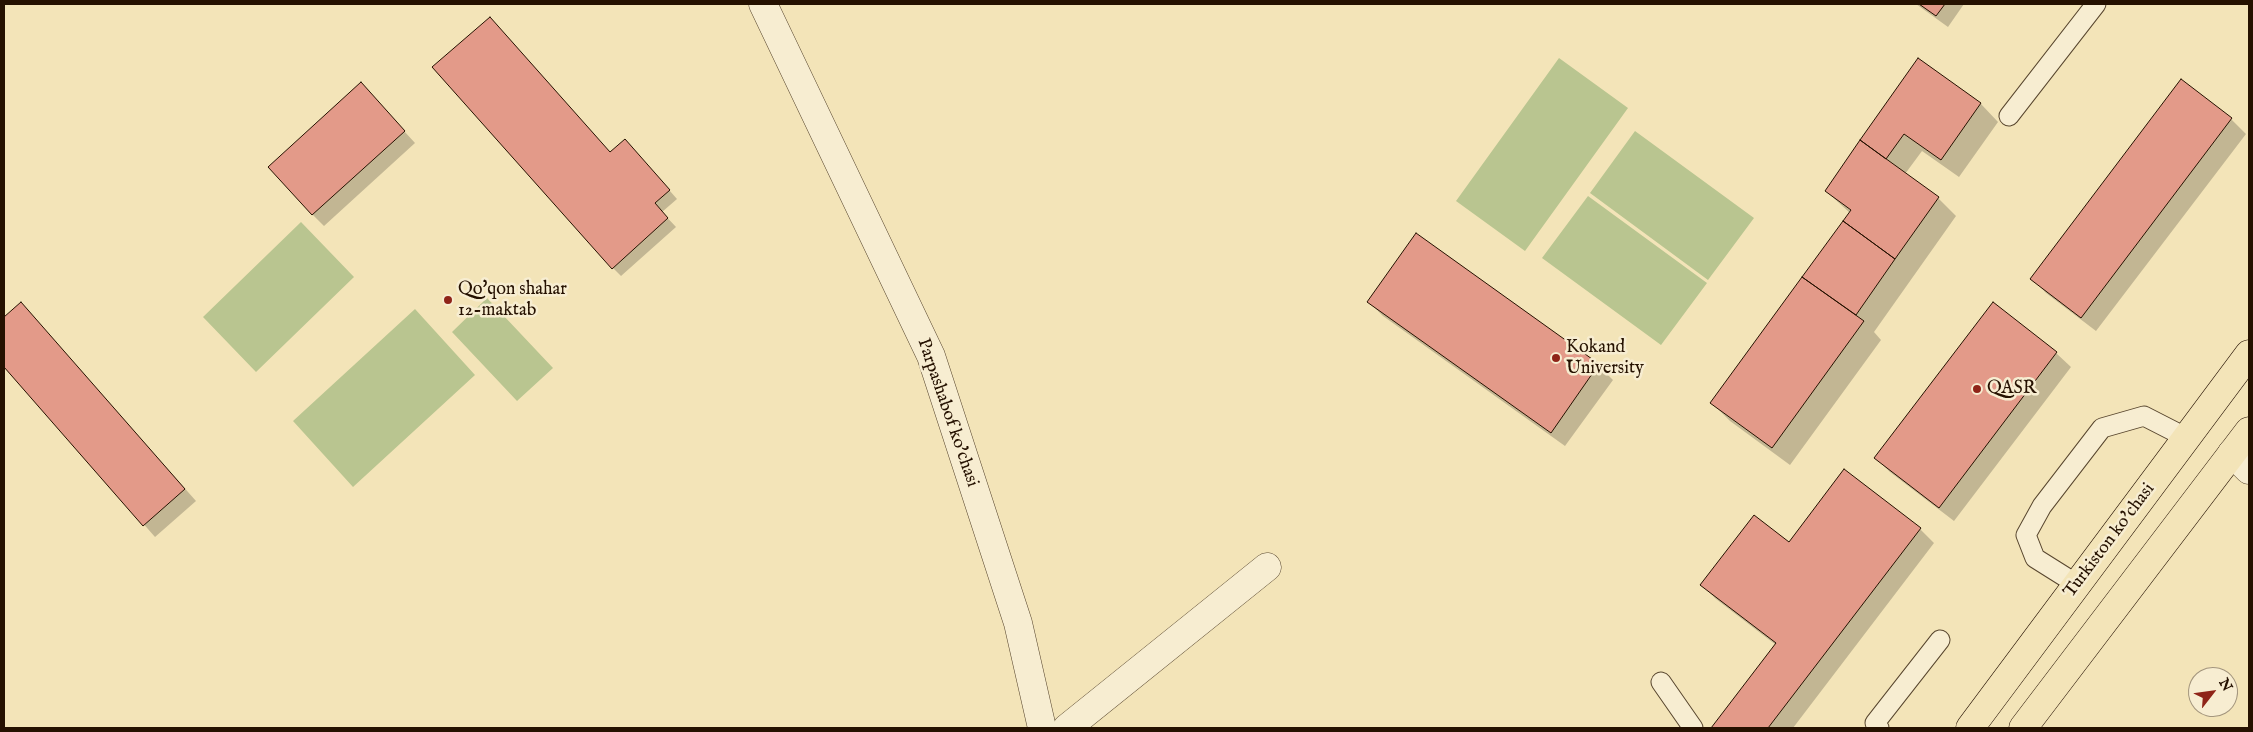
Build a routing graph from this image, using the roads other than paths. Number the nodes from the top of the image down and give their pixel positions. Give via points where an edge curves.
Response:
1 (763, 4) edge
2 (2096, 4) edge
3 (2009, 116) dead end
4 (2249, 354) edge
5 (2249, 431) edge
6 (2187, 438) junction
7 (2241, 461) edge
8 (1267, 567) dead end
9 (2078, 585) junction
10 (1940, 640) dead end
11 (1661, 682) dead end
12 (1875, 727) edge
13 (1042, 728) edge
14 (1067, 728) edge
15 (1693, 728) edge
16 (1970, 728) edge
17 (2023, 728) edge

1 - 13 street, Parpashabof ko'chasi via 931,356 1018,623
2 - 3 lane
4 - 6 main road, Turkiston ko'chasi
5 - 7 main road
6 - 9 main road, Turkiston ko'chasi
6 - 9 lane via 2144,416 2102,428 2042,506 2026,535 2035,558
7 - 17 main road
8 - 14 street
9 - 16 main road, Turkiston ko'chasi
10 - 12 lane
11 - 15 lane

